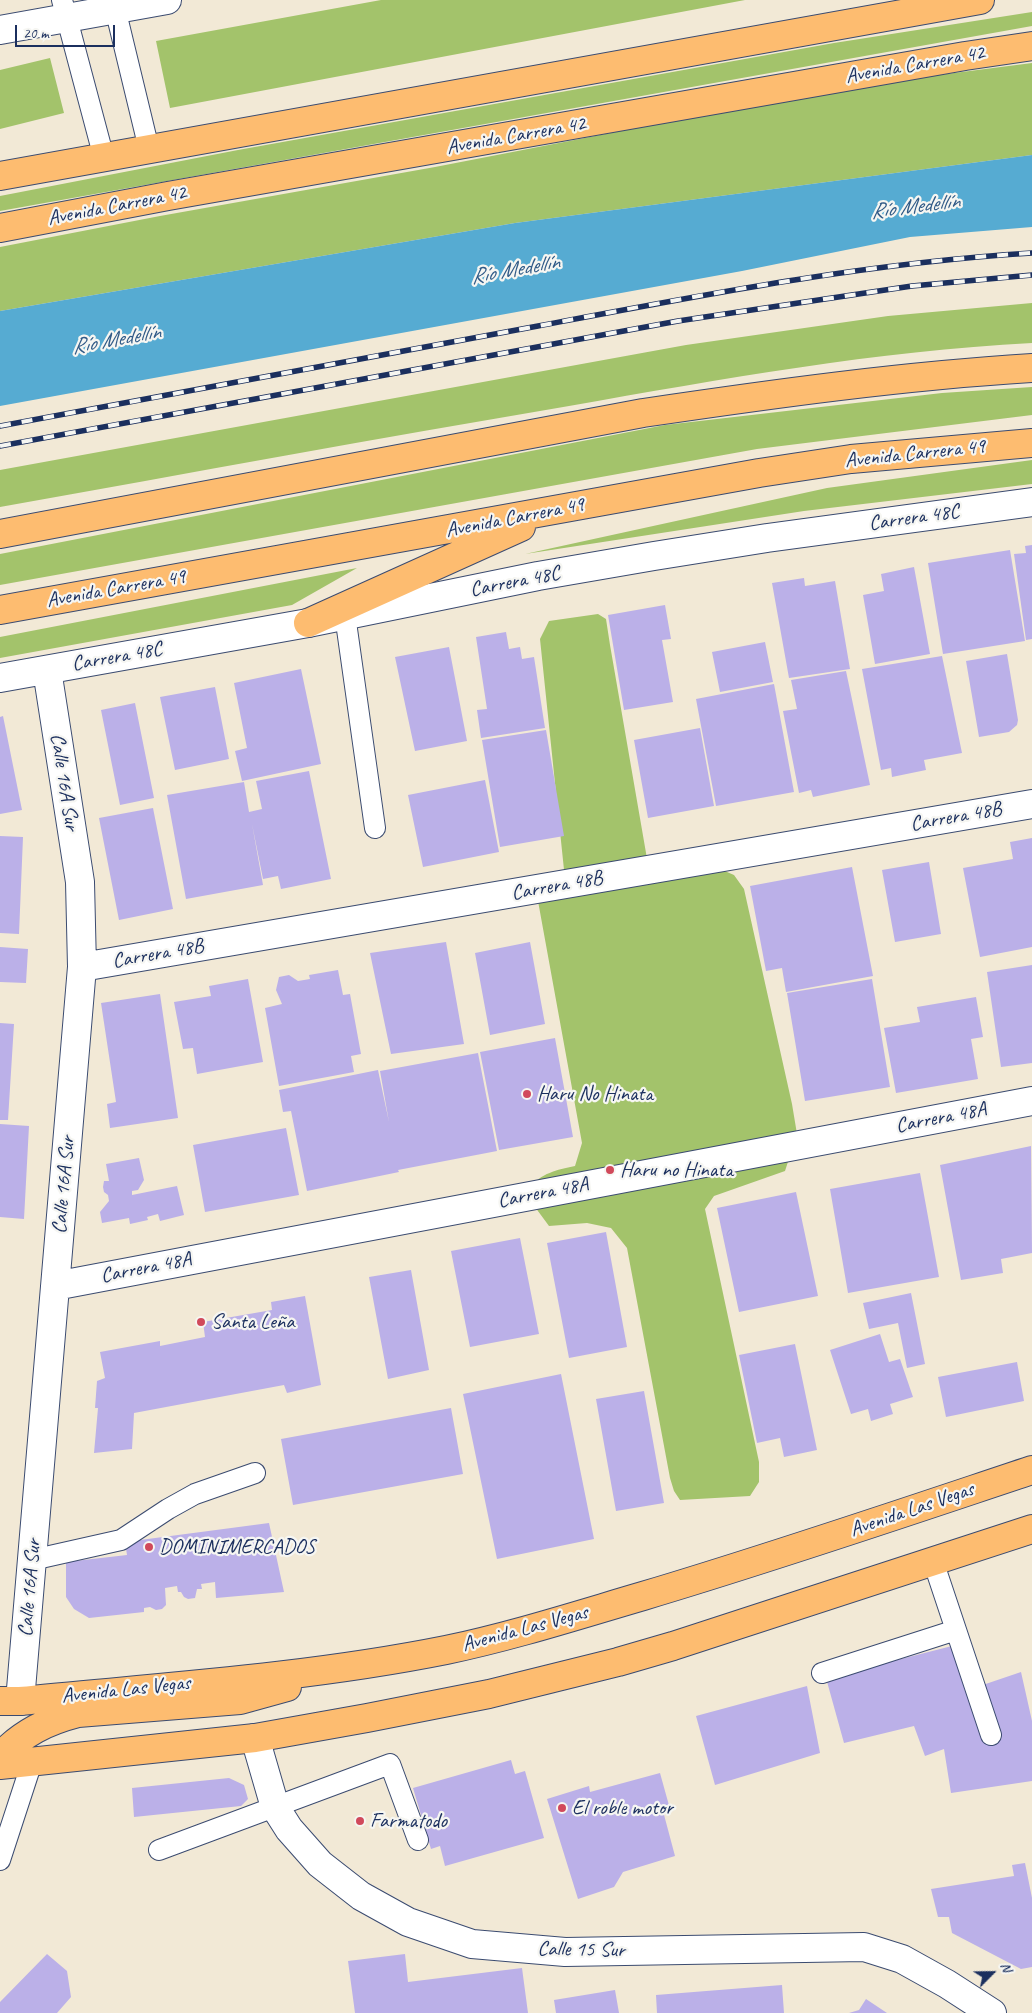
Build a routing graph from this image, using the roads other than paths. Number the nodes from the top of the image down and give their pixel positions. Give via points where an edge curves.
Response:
1 (167, 0) edge
2 (980, 0) edge
3 (114, 5) edge
4 (64, 9) edge
5 (0, 30) edge
6 (1032, 46) edge
7 (149, 149) junction
8 (104, 158) junction
9 (0, 176) edge
10 (0, 228) edge
11 (1032, 368) edge
12 (1032, 443) edge
13 (1032, 502) edge
14 (560, 509) junction
15 (0, 534) edge
16 (0, 610) edge
17 (345, 616) junction
18 (308, 623) junction
19 (47, 670) junction
20 (0, 678) edge
21 (1032, 804) edge
22 (375, 828) dead end
23 (82, 967) junction
24 (1032, 1101) edge
25 (55, 1286) junction
26 (1032, 1470) edge
27 (255, 1473) dead end
28 (1032, 1529) edge
29 (32, 1560) junction
30 (933, 1562) junction
31 (956, 1630) junction
32 (376, 1664) junction
33 (822, 1673) dead end
34 (10, 1701) edge
35 (991, 1735) dead end
36 (255, 1738) junction
37 (0, 1757) edge
38 (32, 1762) junction
39 (0, 1765) edge
40 (275, 1807) junction
41 (418, 1840) dead end
42 (159, 1850) dead end
43 (0, 1860) edge
44 (992, 2013) edge

1 - 3 street
2 - 7 main road
3 - 4 street
3 - 7 lane
4 - 5 street
4 - 8 lane
6 - 10 main road, Avenida Carrera 42 via 178,194
7 - 8 main road
8 - 9 main road
11 - 15 main road via 766,396 643,413
12 - 14 main road, Avenida Carrera 49 via 851,459
13 - 17 street, Carrera 48C via 654,556
14 - 16 main road, Avenida Carrera 49
14 - 18 main road
17 - 18 street, Carrera 48C
17 - 22 lane
18 - 19 street, Carrera 48C
19 - 20 street, Carrera 48C
19 - 23 street, Calle 16A Sur via 80,882
21 - 23 street, Carrera 48B
23 - 25 street, Calle 16A Sur
24 - 25 street, Carrera 48A
25 - 29 street, Calle 16A Sur
26 - 32 main road, Avenida Las Vegas via 755,1563 597,1610 520,1632
27 - 29 lane via 195,1494 121,1540
28 - 30 main road
29 - 34 street, Calle 16A Sur
30 - 31 lane
30 - 36 main road via 618,1662 489,1694
31 - 33 lane
31 - 35 lane
32 - 34 main road, Avenida Las Vegas
32 - 37 main road via 240,1700 78,1713 31,1730
36 - 38 main road
36 - 40 street, Calle 15 Sur
38 - 39 main road
38 - 43 lane
40 - 41 lane via 390,1764
40 - 42 lane
40 - 44 street, Calle 15 Sur via 289,1829 320,1864 361,1896 408,1922 472,1944 565,1952 864,1947 902,1959

